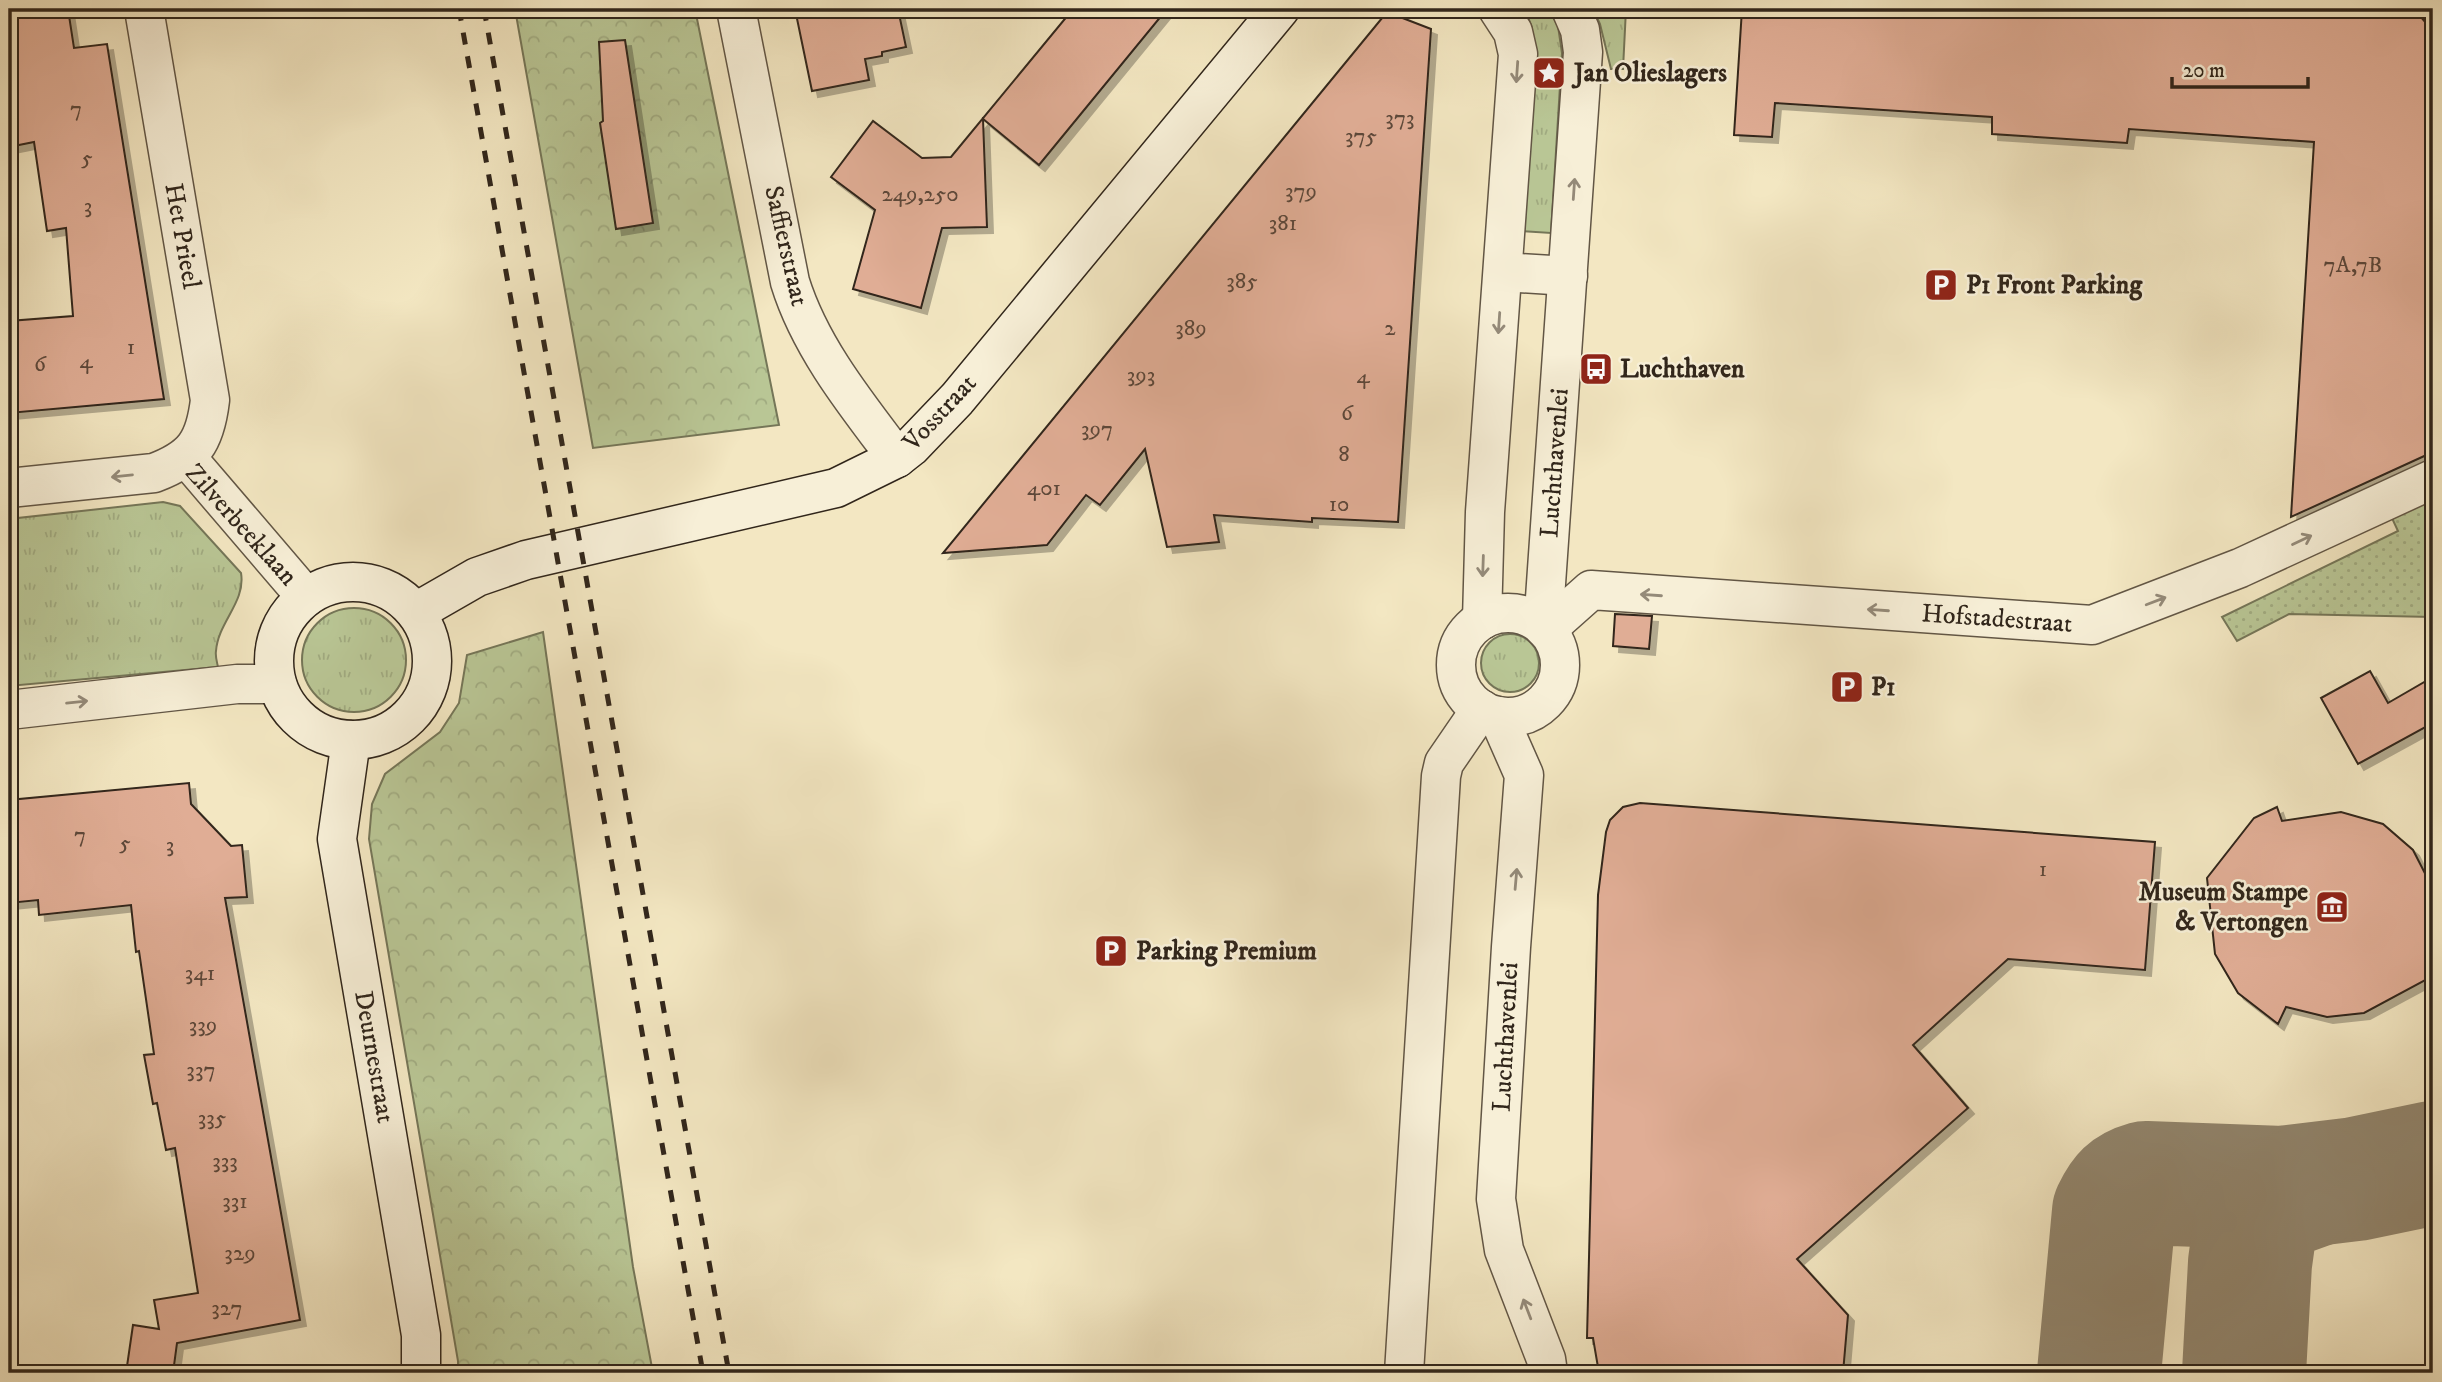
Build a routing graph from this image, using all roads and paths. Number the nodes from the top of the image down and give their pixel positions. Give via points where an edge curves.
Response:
1 (144, 9) edge
2 (736, 9) edge
3 (1280, 9) edge
4 (1498, 9) edge
5 (1571, 9) edge
6 (1503, 272) junction
7 (1568, 276) junction
8 (187, 458) junction
9 (897, 458) junction
10 (2433, 479) edge
11 (9, 488) edge
12 (306, 597) junction
13 (416, 612) junction
14 (1482, 620) junction
15 (1544, 628) junction
16 (277, 684) junction
17 (9, 710) edge
18 (1490, 713) junction
19 (351, 740) junction
20 (421, 1373) edge
21 (1404, 1373) edge
22 (1548, 1373) edge

1 - 8 street, Het Prieel via 211,400 207,426
2 - 9 street, Saffierstraat via 799,310 854,400
3 - 9 street, Vosstraat via 957,399
4 -> 6 street via 1513,32 1518,54
7 -> 5 street, Luchthavenlei via 1583,52
6 - 7 street
6 -> 14 street via 1485,512
7 - 15 street, Luchthavenlei
8 -> 11 street, Zilverbeeklaan via 154,472
8 - 12 street, Zilverbeeklaan
9 - 13 street, Vosstraat via 836,488 526,560 477,577
10 - 15 street, Hofstadestraat via 2240,568 2092,625 1591,590
12 - 13 street via 333,584 363,582 393,592
12 - 16 street via 288,615 278,636 273,660
13 - 19 street via 430,639 433,668 424,697 406,721 380,736
14 - 15 street via 1511,613 1525,615
14 - 18 street, Luchthavenlei via 1460,644 1456,661 1465,694
15 - 18 street via 1553,639 1560,667 1548,698 1522,715
17 -> 16 street via 237,684
16 - 19 street via 288,706 305,724 326,736
18 - 21 street via 1444,763 1441,776
22 -> 18 street, Luchthavenlei via 1504,1250 1496,1199 1524,775
19 - 20 street, Deurnestraat via 337,839 422,1335

